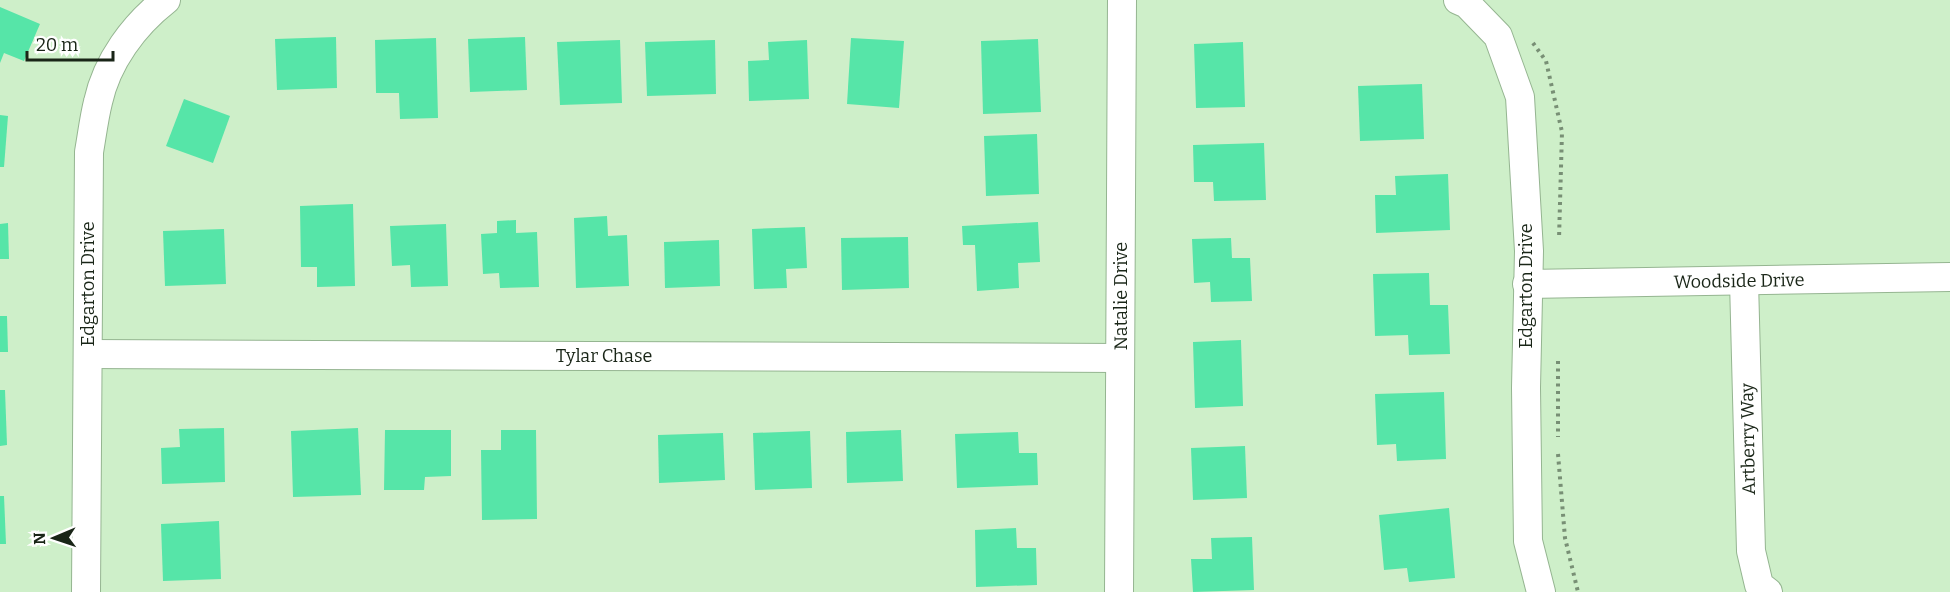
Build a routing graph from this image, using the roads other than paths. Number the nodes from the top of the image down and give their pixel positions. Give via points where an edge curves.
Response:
1 (166, 0) edge
2 (1122, 0) edge
3 (1458, 0) edge
4 (1950, 277) edge
5 (1744, 281) junction
6 (1527, 284) junction
7 (88, 354) junction
8 (1120, 358) junction
9 (86, 592) edge
10 (1119, 592) edge
11 (1541, 592) edge
12 (1768, 592) edge

1 - 7 street, Edgarton Drive via 148,14 117,54 98,99 89,152
2 - 8 street, Natalie Drive
3 - 6 street, Edgarton Drive via 1467,4 1498,36 1520,97 1529,251
4 - 5 street, Woodside Drive
5 - 6 street, Woodside Drive
5 - 12 street, Artberry Way via 1751,551 1759,585
6 - 11 street, Edgarton Drive via 1528,541
7 - 8 street, Tylar Chase
7 - 9 street, Edgarton Drive
8 - 10 street, Natalie Drive

